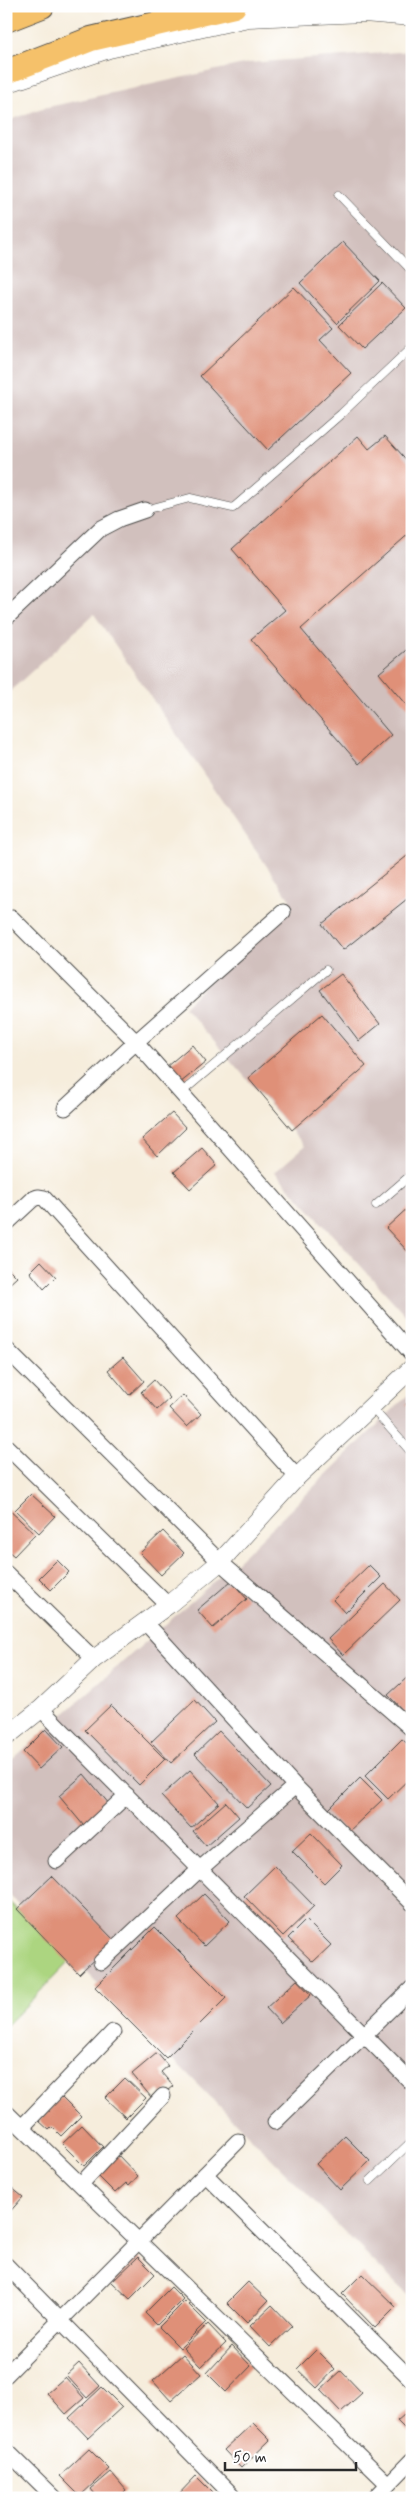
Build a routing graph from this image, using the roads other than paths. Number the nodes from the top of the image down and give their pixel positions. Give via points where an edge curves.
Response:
1 (42, 6) edge
2 (234, 6) edge
3 (412, 17) edge
4 (6, 20) edge
5 (6, 72) edge
6 (6, 84) edge
7 (339, 195) dead end
8 (412, 271) edge
9 (412, 347) edge
10 (145, 510) joint
11 (6, 618) edge
12 (283, 912) dead end
13 (12, 918) dead end
14 (326, 970) dead end
15 (136, 1042) junction
16 (181, 1093) junction
17 (65, 1108) dead end
18 (412, 1174) edge
19 (376, 1205) dead end
20 (6, 1224) edge
21 (6, 1349) edge
22 (412, 1354) edge
23 (412, 1368) edge
24 (371, 1407) junction
25 (6, 1446) edge
26 (412, 1453) edge
27 (297, 1477) junction
28 (220, 1562) junction
29 (6, 1573) edge
30 (168, 1605) junction
31 (145, 1622) junction
32 (94, 1659) junction
33 (41, 1709) junction
34 (412, 1729) edge
35 (6, 1737) edge
36 (295, 1786) junction
37 (128, 1795) junction
38 (56, 1862) dead end
39 (200, 1869) junction
40 (412, 1903) edge
41 (100, 1962) dead end
42 (412, 1988) edge
43 (114, 2032) dead end
44 (364, 2034) junction
45 (412, 2083) edge
46 (163, 2096) dead end
47 (6, 2112) edge
48 (275, 2122) dead end
49 (22, 2128) junction
50 (238, 2141) dead end
51 (412, 2141) edge
52 (205, 2174) junction
53 (370, 2181) dead end
54 (81, 2184) junction
55 (138, 2241) junction
56 (6, 2265) edge
57 (62, 2319) junction
58 (6, 2375) edge
59 (412, 2380) edge
60 (6, 2450) edge
61 (412, 2460) edge
62 (388, 2484) junction
63 (55, 2498) edge
64 (235, 2498) edge
65 (375, 2498) edge

1 - 4 highway
2 - 5 highway via 91,39
3 - 6 street via 364,13 248,18 108,49
7 - 8 lane
9 - 10 lane via 233,508 190,498
10 - 11 street via 100,529
12 - 15 street
13 - 15 street
14 - 16 lane
15 - 16 street
15 - 17 street
16 - 22 street
18 - 19 lane
20 - 27 street via 33,1199 44,1198
21 - 28 street
23 - 24 street
24 - 26 lane
24 - 27 street
25 - 30 street
27 - 28 street
28 - 30 street
28 - 34 street
29 - 32 street
30 - 31 street
31 - 32 street
31 - 36 street
32 - 33 street
33 - 35 street
33 - 37 street
36 - 39 street
36 - 40 street
37 - 38 street
37 - 39 street
39 - 41 street
39 - 44 street
42 - 44 street
43 - 49 street
44 - 45 street
44 - 48 street
46 - 54 street
47 - 49 street
49 - 54 street
50 - 52 street
51 - 53 lane
52 - 55 street
52 - 59 street
54 - 55 street
55 - 57 street
55 - 62 street
56 - 57 street
57 - 58 street
57 - 64 street
60 - 63 street
61 - 62 street
62 - 65 street

